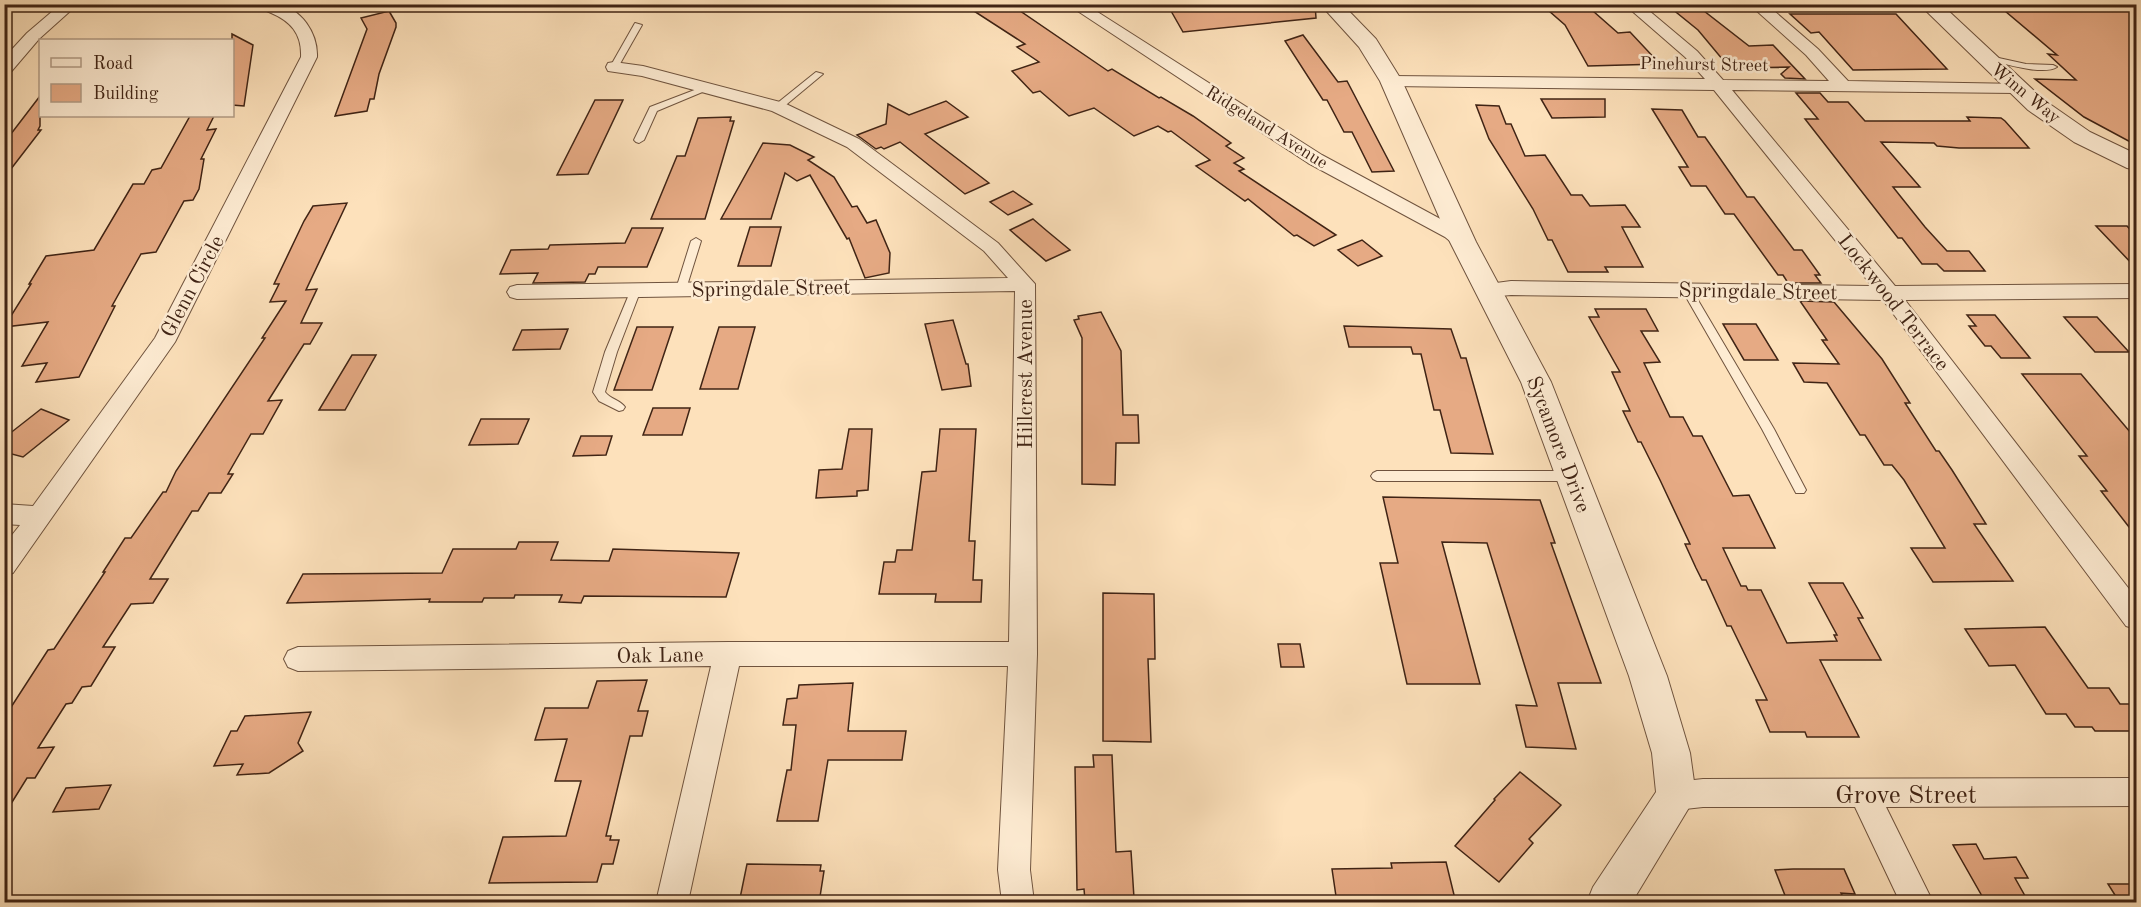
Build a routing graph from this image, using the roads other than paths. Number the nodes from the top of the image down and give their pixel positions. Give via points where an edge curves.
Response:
1 (71, 4) edge
2 (259, 4) edge
3 (1074, 4) edge
4 (1330, 4) edge
5 (1631, 4) edge
6 (1756, 4) edge
7 (1929, 4) edge
8 (638, 25) dead end
9 (1982, 55) junction
10 (2026, 66) junction
11 (614, 67) joint
12 (2054, 67) dead end
13 (4, 69) edge
14 (2000, 72) junction
15 (819, 74) dead end
16 (1391, 81) junction
17 (1718, 84) junction
18 (1844, 87) junction
19 (708, 88) junction
20 (2016, 88) junction
21 (778, 107) junction
22 (639, 140) dead end
23 (2136, 164) edge
24 (696, 241) dead end
25 (1463, 242) junction
26 (1025, 284) junction
27 (681, 289) junction
28 (1488, 290) junction
29 (1687, 290) junction
30 (2136, 291) edge
31 (517, 292) dead end
32 (635, 292) junction
33 (1889, 293) junction
34 (619, 407) dead end
35 (1377, 476) dead end
36 (1572, 476) junction
37 (1800, 490) dead end
38 (4, 514) edge
39 (40, 516) junction
40 (4, 566) edge
41 (2136, 618) edge
42 (728, 654) junction
43 (1023, 654) junction
44 (298, 659) dead end
45 (2136, 792) edge
46 (1864, 794) junction
47 (1676, 796) junction
48 (672, 903) edge
49 (1018, 903) edge
50 (1608, 903) edge
51 (1917, 903) edge

1 - 13 street via 44,26
2 - 39 street, Glenn Circle via 288,16 304,30 309,57 180,315
3 - 25 street, Ridgeland Avenue via 1316,159
4 - 16 street, Sycamore Drive via 1368,44
5 - 17 street, Lockwood Terrace via 1691,54
6 - 18 street via 1812,52
7 - 9 street, Winn Way
8 - 11 lane
9 - 10 lane
9 - 14 street, Winn Way
10 - 12 lane
10 - 14 lane
11 - 19 street, Hillcrest Avenue
14 - 20 street, Winn Way
15 - 21 lane
16 - 17 street, Pinehurst Street
16 - 25 street, Sycamore Drive
17 - 18 street, Pinehurst Street
17 - 33 street, Lockwood Terrace
18 - 20 street, Pinehurst Street
19 - 21 street, Hillcrest Avenue
19 - 22 lane via 653,109
20 - 23 street, Winn Way via 2082,136
21 - 26 street, Hillcrest Avenue via 853,143 991,247
24 - 27 lane
25 - 28 street, Sycamore Drive
26 - 27 street, Springdale Street
26 - 43 street, Hillcrest Avenue
27 - 32 street, Springdale Street
28 - 29 street, Springdale Street
28 - 36 street, Sycamore Drive via 1536,382
29 - 33 street, Springdale Street
29 - 37 lane
30 - 33 street, Springdale Street
31 - 32 street, Springdale Street
32 - 34 lane via 599,392
33 - 41 street, Lockwood Terrace
35 - 36 lane
36 - 47 street, Sycamore Drive via 1648,676 1671,753
38 - 39 street
39 - 40 street, Glenn Circle
42 - 43 street, Oak Lane
42 - 44 street, Oak Lane
42 - 48 street
43 - 49 street, Hillcrest Avenue via 1014,870
45 - 46 street, Grove Street
46 - 47 street, Grove Street
46 - 51 street
47 - 50 street

